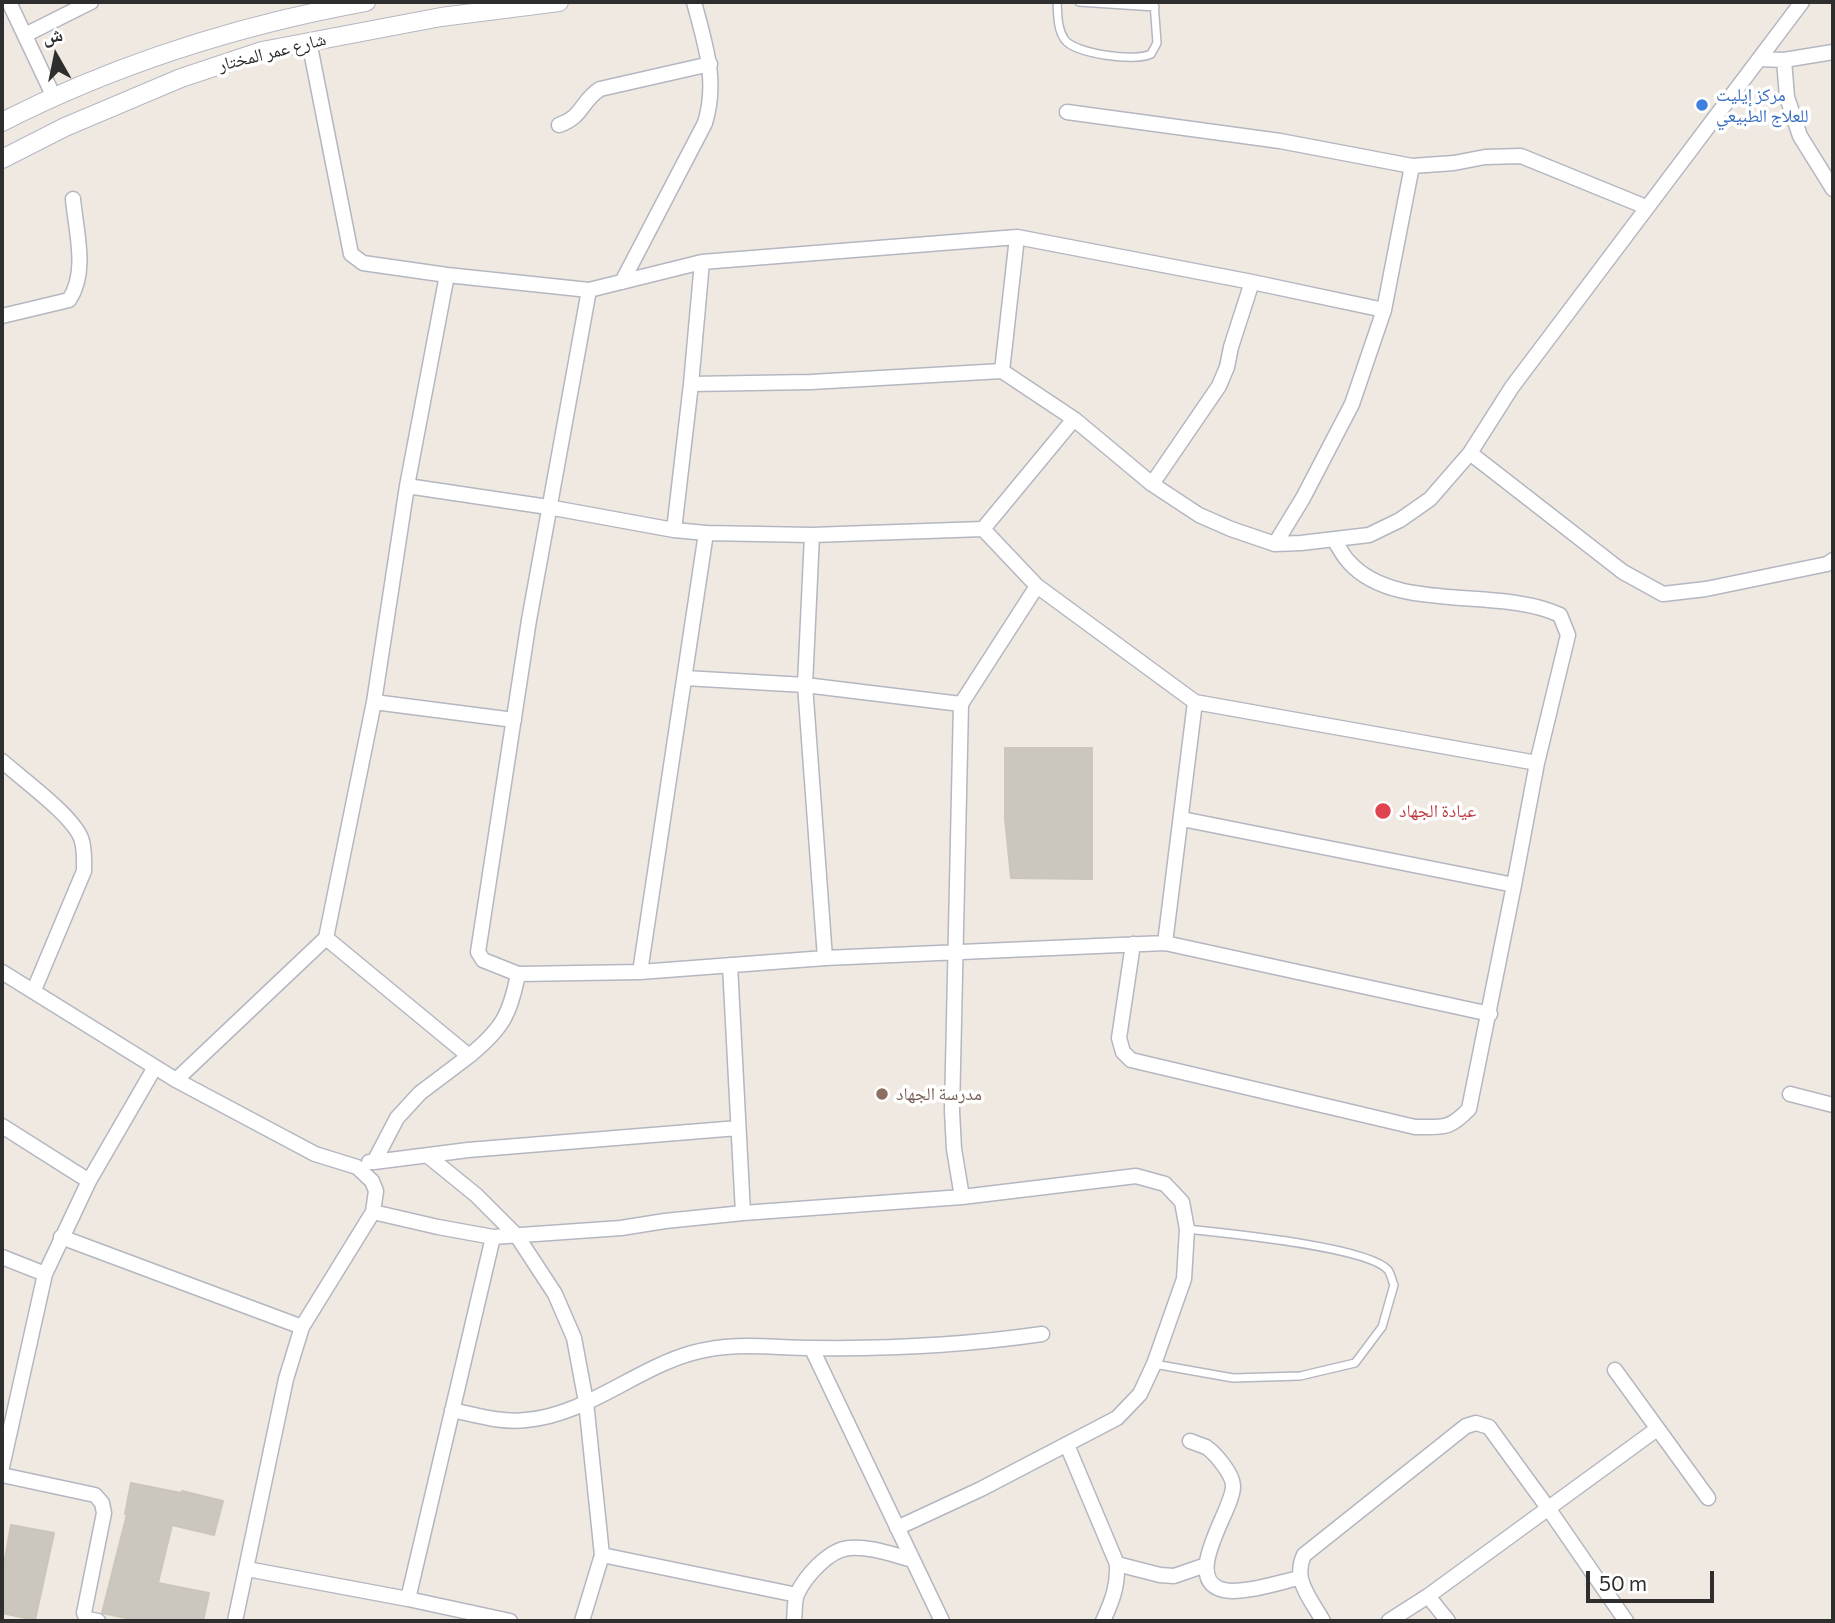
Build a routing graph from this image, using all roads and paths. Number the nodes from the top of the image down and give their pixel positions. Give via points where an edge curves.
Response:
1 (9, 2) edge
2 (92, 2) edge
3 (366, 2) edge
4 (559, 2) edge
5 (694, 2) edge
6 (1057, 2) edge
7 (1079, 2) edge
8 (1802, 2) edge
9 (1155, 4) edge
10 (25, 35) junction
11 (309, 41) junction
12 (1833, 52) edge
13 (1759, 59) junction
14 (1784, 60) junction
15 (710, 64) junction
16 (53, 95) junction
17 (1067, 113) dead end
18 (2, 122) edge
19 (559, 125) dead end
20 (2, 159) edge
21 (1412, 166) junction
22 (1831, 185) edge
23 (73, 199) dead end
24 (1646, 207) junction
25 (1017, 237) junction
26 (702, 262) junction
27 (447, 275) junction
28 (622, 282) junction
29 (1252, 282) junction
30 (589, 290) junction
31 (1384, 310) junction
32 (2, 316) edge
33 (1002, 371) junction
34 (691, 384) junction
35 (1074, 419) junction
36 (1470, 453) junction
37 (1152, 484) junction
38 (407, 486) junction
39 (548, 508) junction
40 (983, 529) junction
41 (674, 530) junction
42 (706, 533) junction
43 (812, 535) junction
44 (1334, 540) junction
45 (1275, 544) junction
46 (1833, 560) edge
47 (1037, 586) junction
48 (684, 678) junction
49 (805, 685) junction
50 (374, 702) junction
51 (1195, 702) junction
52 (961, 704) junction
53 (514, 720) junction
54 (2, 761) edge
55 (1537, 763) junction
56 (1182, 819) junction
57 (1514, 885) junction
58 (326, 938) junction
59 (1165, 943) junction
60 (1133, 944) junction
61 (956, 954) junction
62 (825, 958) junction
63 (730, 965) junction
64 (2, 972) edge
65 (640, 972) junction
66 (518, 974) junction
67 (34, 990) junction
68 (1490, 1014) junction
69 (469, 1056) junction
70 (155, 1067) junction
71 (176, 1080) junction
72 (1790, 1094) dead end
73 (1833, 1105) edge
74 (2, 1126) edge
75 (738, 1128) junction
76 (428, 1156) junction
77 (374, 1162) junction
78 (347, 1165) junction
79 (89, 1181) junction
80 (962, 1197) junction
81 (373, 1212) junction
82 (743, 1213) junction
83 (1187, 1229) junction
84 (517, 1236) junction
85 (61, 1237) junction
86 (492, 1237) junction
87 (2, 1257) edge
88 (45, 1273) junction
89 (302, 1327) junction
90 (1042, 1334) dead end
91 (812, 1349) junction
92 (1154, 1364) junction
93 (1615, 1370) dead end
94 (586, 1402) junction
95 (452, 1410) junction
96 (1657, 1429) junction
97 (1190, 1441) dead end
98 (1068, 1445) junction
99 (2, 1468) edge
100 (2, 1475) edge
101 (1707, 1498) dead end
102 (1548, 1508) junction
103 (897, 1528) junction
104 (602, 1555) junction
105 (913, 1560) junction
106 (1117, 1564) junction
107 (1206, 1565) junction
108 (247, 1569) junction
109 (1300, 1578) junction
110 (797, 1595) junction
111 (1428, 1596) junction
112 (408, 1599) junction
113 (98, 1621) edge
114 (235, 1621) edge
115 (510, 1621) edge
116 (582, 1621) edge
117 (794, 1621) edge
118 (942, 1621) edge
119 (1103, 1621) edge
120 (1323, 1621) edge
121 (1390, 1621) edge
122 (1448, 1621) edge
123 (1626, 1621) edge

1 - 10 street
2 - 10 street
3 - 16 street, شارع عمر المختار via 319,10 178,49
4 - 11 street, شارع عمر المختار
5 - 15 street
6 - 9 lane via 1060,28 1069,44 1080,50 1139,58 1151,54 1157,43
7 - 9 lane
8 - 13 street
10 - 16 street
11 - 20 street, شارع عمر المختار via 181,78
11 - 27 street via 351,254 363,263
12 - 14 street
13 - 14 street
13 - 24 street
14 - 22 street via 1787,97 1800,136
15 - 19 street via 600,89 589,96 572,121
15 - 28 street via 711,104 705,124
16 - 18 street, شارع عمر المختار
17 - 21 street via 1280,141
21 - 24 street via 1521,156
21 - 31 street
23 - 32 street via 80,273 76,289 69,300
24 - 36 street via 1512,387
25 - 26 street
25 - 29 street
25 - 33 street
26 - 28 street
26 - 34 street
27 - 30 street
27 - 38 street
28 - 30 street
29 - 31 street
29 - 37 street via 1219,386
30 - 39 street
31 - 45 street via 1352,404
33 - 34 street
33 - 35 street
34 - 41 street
35 - 37 street
35 - 40 street
36 - 44 street via 1430,499 1400,520 1369,535
36 - 46 street via 1623,572 1663,594 1706,589
37 - 45 street via 1199,515
38 - 39 street
38 - 50 street
39 - 41 street
39 - 53 street
40 - 43 street
40 - 47 street
41 - 42 street
42 - 43 street
42 - 48 street
43 - 49 street
44 - 45 street
44 - 55 street via 1348,562 1387,587 1541,606 1560,615 1568,635
47 - 51 street
47 - 52 street
48 - 49 street
48 - 65 street
49 - 52 street
49 - 62 street
50 - 53 street
50 - 58 street
51 - 55 street
51 - 56 street
52 - 61 street
53 - 66 street via 478,952 483,960
54 - 67 street via 71,822 84,853 85,871
55 - 57 street
56 - 57 street
56 - 59 street
57 - 68 street
58 - 69 street
58 - 71 street
59 - 60 street
59 - 68 street
60 - 61 street
60 - 68 street via 1119,1038 1130,1060 1415,1127 1456,1123 1469,1109
61 - 62 street
61 - 80 street via 952,1111
62 - 63 street
63 - 65 street
63 - 75 street
64 - 67 street
65 - 66 street
66 - 69 street via 505,1018
67 - 70 street
69 - 77 street via 427,1087 397,1118
70 - 71 street
70 - 79 street
71 - 78 street via 276,1135
72 - 73 street
74 - 79 street
75 - 76 street
75 - 82 street
76 - 77 street
76 - 84 street
77 - 78 street
78 - 81 street via 357,1167 372,1181 376,1191
79 - 85 street
80 - 82 street
80 - 83 street via 1136,1177 1165,1184 1182,1202
81 - 86 street
81 - 89 street
82 - 84 street
83 - 92 street via 1184,1279
83 - 92 lane via 1297,1242 1367,1259 1387,1269 1394,1285 1382,1326 1355,1363 1300,1376 1233,1378
84 - 86 street
84 - 94 street via 555,1294 574,1338
85 - 88 street
85 - 89 street
86 - 95 street
87 - 88 street
88 - 99 street
89 - 108 street via 286,1379
90 - 91 street via 964,1344
91 - 94 street via 747,1344 693,1352 643,1371
91 - 103 street
92 - 98 street via 1140,1394 1117,1418
93 - 96 street
94 - 95 street via 558,1415 524,1421
94 - 104 street
95 - 112 street
96 - 101 street
96 - 102 street
97 - 107 street via 1208,1448 1234,1483
98 - 103 street
98 - 106 street
100 - 113 street via 95,1495 102,1503 104,1513 84,1613 87,1619
102 - 109 street via 1489,1427 1465,1426 1304,1555 1298,1567
102 - 111 street
102 - 123 street
103 - 105 street
104 - 110 street
104 - 116 street
105 - 110 street via 847,1548 813,1572
105 - 118 street
106 - 107 street via 1174,1576
106 - 119 street via 1115,1596
107 - 109 street via 1209,1580 1219,1589 1240,1590
108 - 112 street
108 - 114 street
109 - 120 street
110 - 117 street
111 - 121 street
111 - 122 street
112 - 115 street

